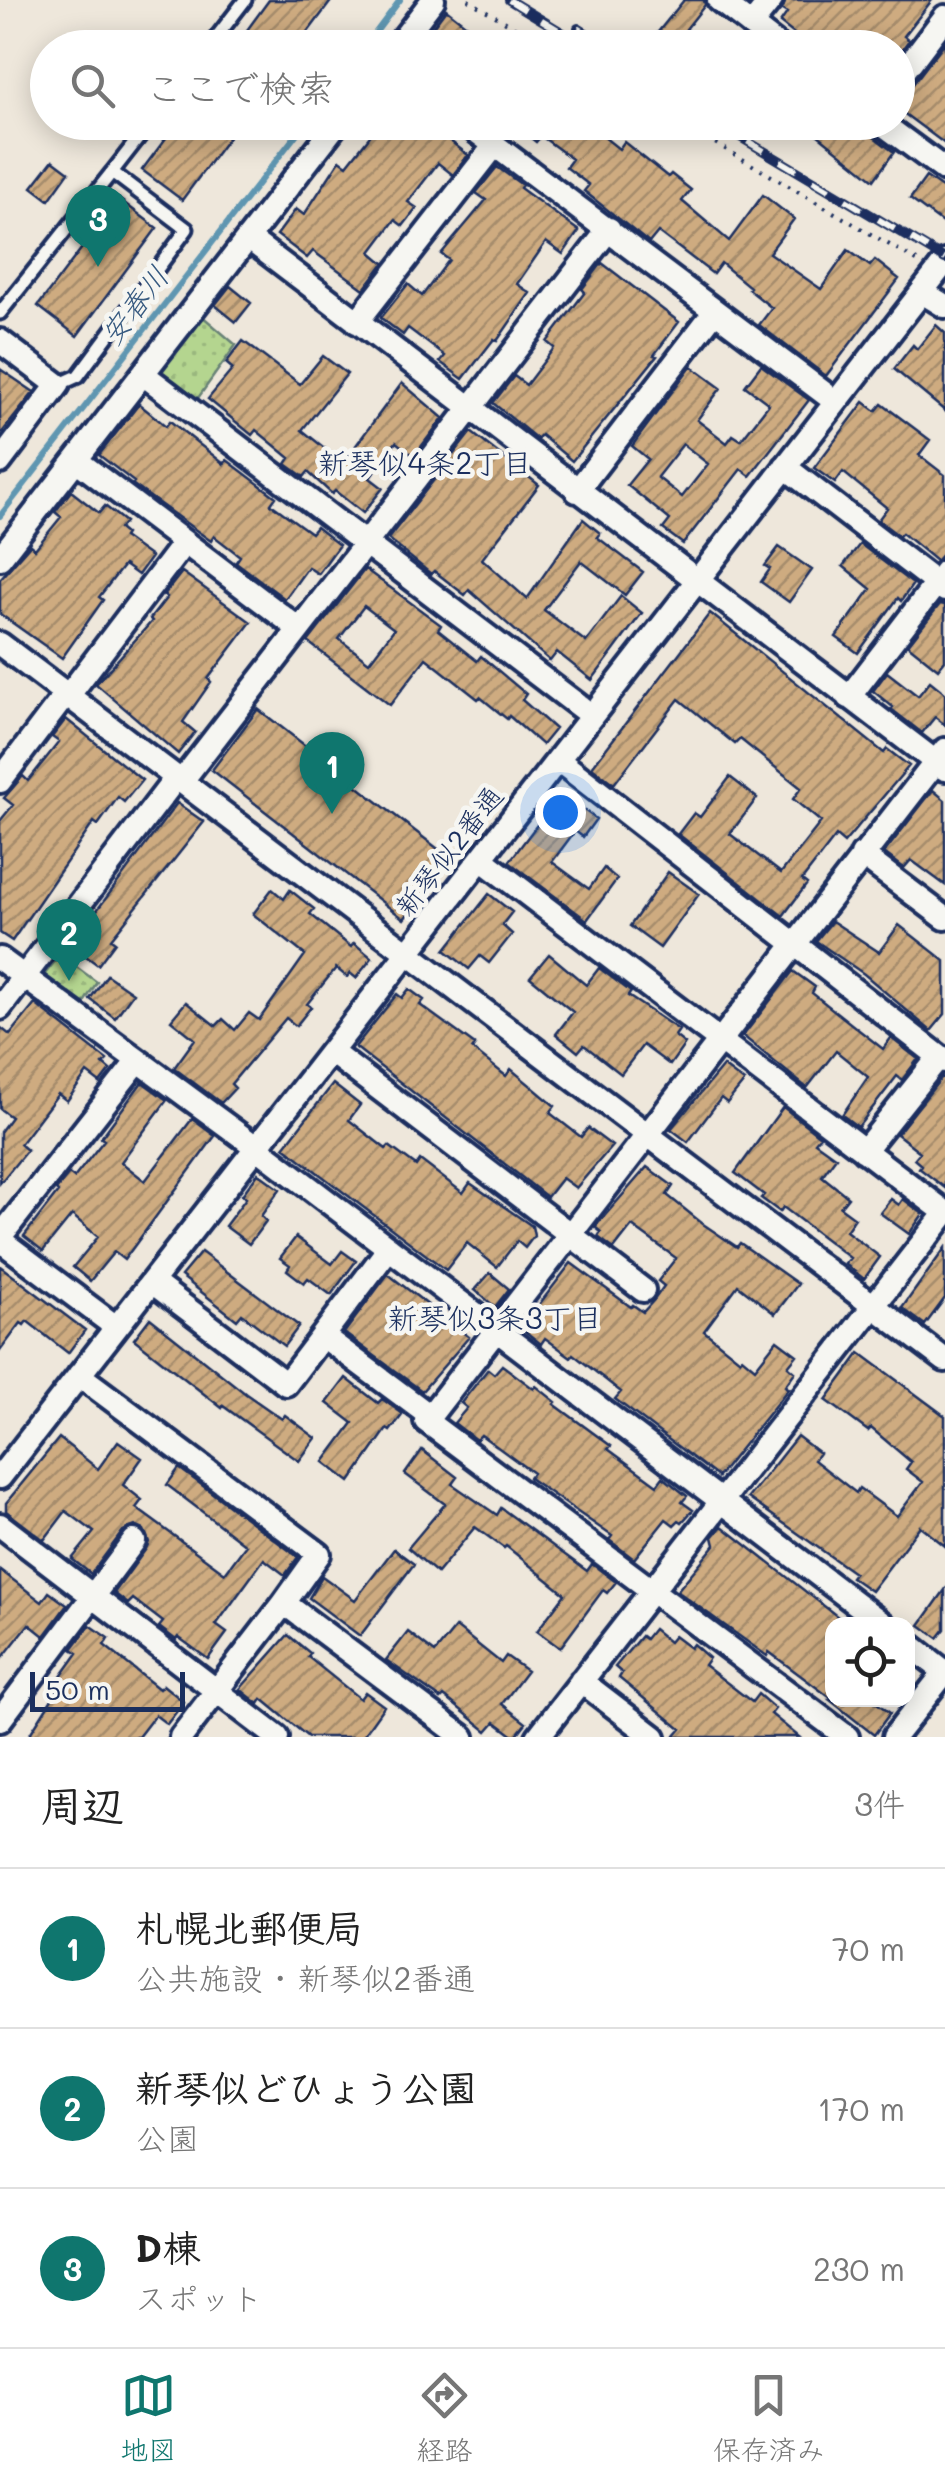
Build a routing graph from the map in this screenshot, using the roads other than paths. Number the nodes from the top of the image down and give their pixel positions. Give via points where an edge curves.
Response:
1 (245, 0) edge
2 (433, 0) edge
3 (719, 0) edge
4 (771, 0) edge
5 (945, 17) edge
6 (751, 25) junction
7 (222, 30) edge
8 (410, 30) edge
9 (758, 30) edge
10 (915, 57) edge
11 (136, 140) edge
12 (324, 140) edge
13 (489, 140) edge
14 (904, 140) edge
15 (496, 145) junction
16 (945, 170) edge
17 (112, 172) junction
18 (608, 229) junction
19 (248, 238) junction
20 (937, 265) edge
21 (922, 292) junction
22 (945, 306) edge
23 (715, 311) junction
24 (0, 313) edge
25 (357, 322) junction
26 (0, 342) edge
27 (143, 374) junction
28 (58, 385) junction
29 (836, 402) junction
30 (469, 408) junction
31 (76, 460) junction
32 (0, 462) edge
33 (785, 467) junction
34 (576, 490) junction
35 (184, 543) junction
36 (364, 544) junction
37 (0, 558) edge
38 (698, 580) junction
39 (942, 582) edge
40 (298, 629) junction
41 (0, 644) edge
42 (67, 695) junction
43 (849, 696) junction
44 (592, 716) junction
45 (558, 760) junction
46 (942, 760) edge
47 (178, 780) junction
48 (0, 781) edge
49 (862, 855) junction
50 (481, 860) junction
51 (945, 918) edge
52 (794, 942) junction
53 (408, 953) junction
54 (0, 959) edge
55 (25, 978) junction
56 (0, 1008) edge
57 (720, 1038) junction
58 (331, 1052) junction
59 (942, 1059) edge
60 (137, 1062) junction
61 (647, 1134) junction
62 (256, 1147) junction
63 (864, 1151) junction
64 (945, 1213) edge
65 (570, 1232) junction
66 (0, 1238) edge
67 (389, 1248) junction
68 (152, 1282) junction
69 (643, 1290) dead end
70 (874, 1306) junction
71 (116, 1328) junction
72 (495, 1329) junction
73 (322, 1336) junction
74 (945, 1360) edge
75 (79, 1376) junction
76 (430, 1416) junction
77 (0, 1478) edge
78 (722, 1501) junction
79 (0, 1525) edge
80 (134, 1541) dead end
81 (652, 1591) junction
82 (94, 1597) junction
83 (284, 1603) junction
84 (874, 1617) edge
85 (915, 1648) edge
86 (581, 1682) junction
87 (217, 1691) junction
88 (0, 1720) edge
89 (181, 1737) edge
90 (277, 1737) edge
91 (463, 1737) edge
92 (538, 1737) edge
93 (654, 1737) edge
94 (846, 1737) edge
95 (894, 1737) edge

1 - 7 lane
2 - 8 street
3 - 6 street
4 - 6 street
5 - 10 street
6 - 9 street
11 - 17 lane
12 - 19 street
13 - 15 street
14 - 16 street
15 - 18 street
15 - 25 street
17 - 24 lane
17 - 28 lane via 187,229 78,376
18 - 23 street
18 - 30 street
19 - 25 street
19 - 27 street
20 - 21 street, 新琴似2番通
21 - 22 street
21 - 29 street, 新琴似2番通
23 - 29 street
23 - 34 street
25 - 30 street
26 - 28 street
27 - 31 street
27 - 36 street
28 - 32 street
29 - 33 street, 新琴似2番通
30 - 34 street
30 - 36 street
31 - 35 street
31 - 37 street
33 - 38 street, 新琴似2番通
33 - 39 street
34 - 38 street
35 - 40 street
35 - 42 street
36 - 40 street
36 - 44 street
38 - 43 street
38 - 44 street, 新琴似2番通
39 - 43 street
40 - 47 street
41 - 42 street
42 - 47 street
42 - 48 street
43 - 46 street
44 - 45 street, 新琴似2番通
45 - 50 street, 新琴似2番通
45 - 52 street
46 - 49 street
47 - 53 street
47 - 55 street
49 - 51 street
49 - 52 street
50 - 53 street, 新琴似2番通
50 - 57 street
52 - 57 street
52 - 59 street
53 - 58 street, 新琴似2番通
53 - 61 street
54 - 55 street
55 - 56 street
55 - 60 street
57 - 61 street
57 - 63 street
58 - 62 street, 新琴似2番通
58 - 65 street
59 - 63 street
60 - 62 street
60 - 66 street
61 - 65 street
61 - 70 street
62 - 67 street
62 - 68 street, 新琴似2番通
63 - 64 street
64 - 70 street
65 - 69 street
65 - 72 street
66 - 71 street
67 - 72 street
67 - 73 street
68 - 71 street, 新琴似2番通
68 - 73 street via 286,1384
70 - 74 street
70 - 78 street
71 - 75 street, 新琴似2番通
72 - 76 street
72 - 78 street
73 - 76 street
75 - 77 street, 新琴似2番通
75 - 83 street via 319,1554
76 - 81 street via 426,1421
78 - 81 street
78 - 84 street
79 - 82 street
80 - 82 street
81 - 86 street
81 - 94 street
82 - 87 street
82 - 88 street
83 - 87 street
83 - 91 street
85 - 95 street via 945,1672
86 - 92 street
86 - 93 street
87 - 89 street
87 - 90 street

